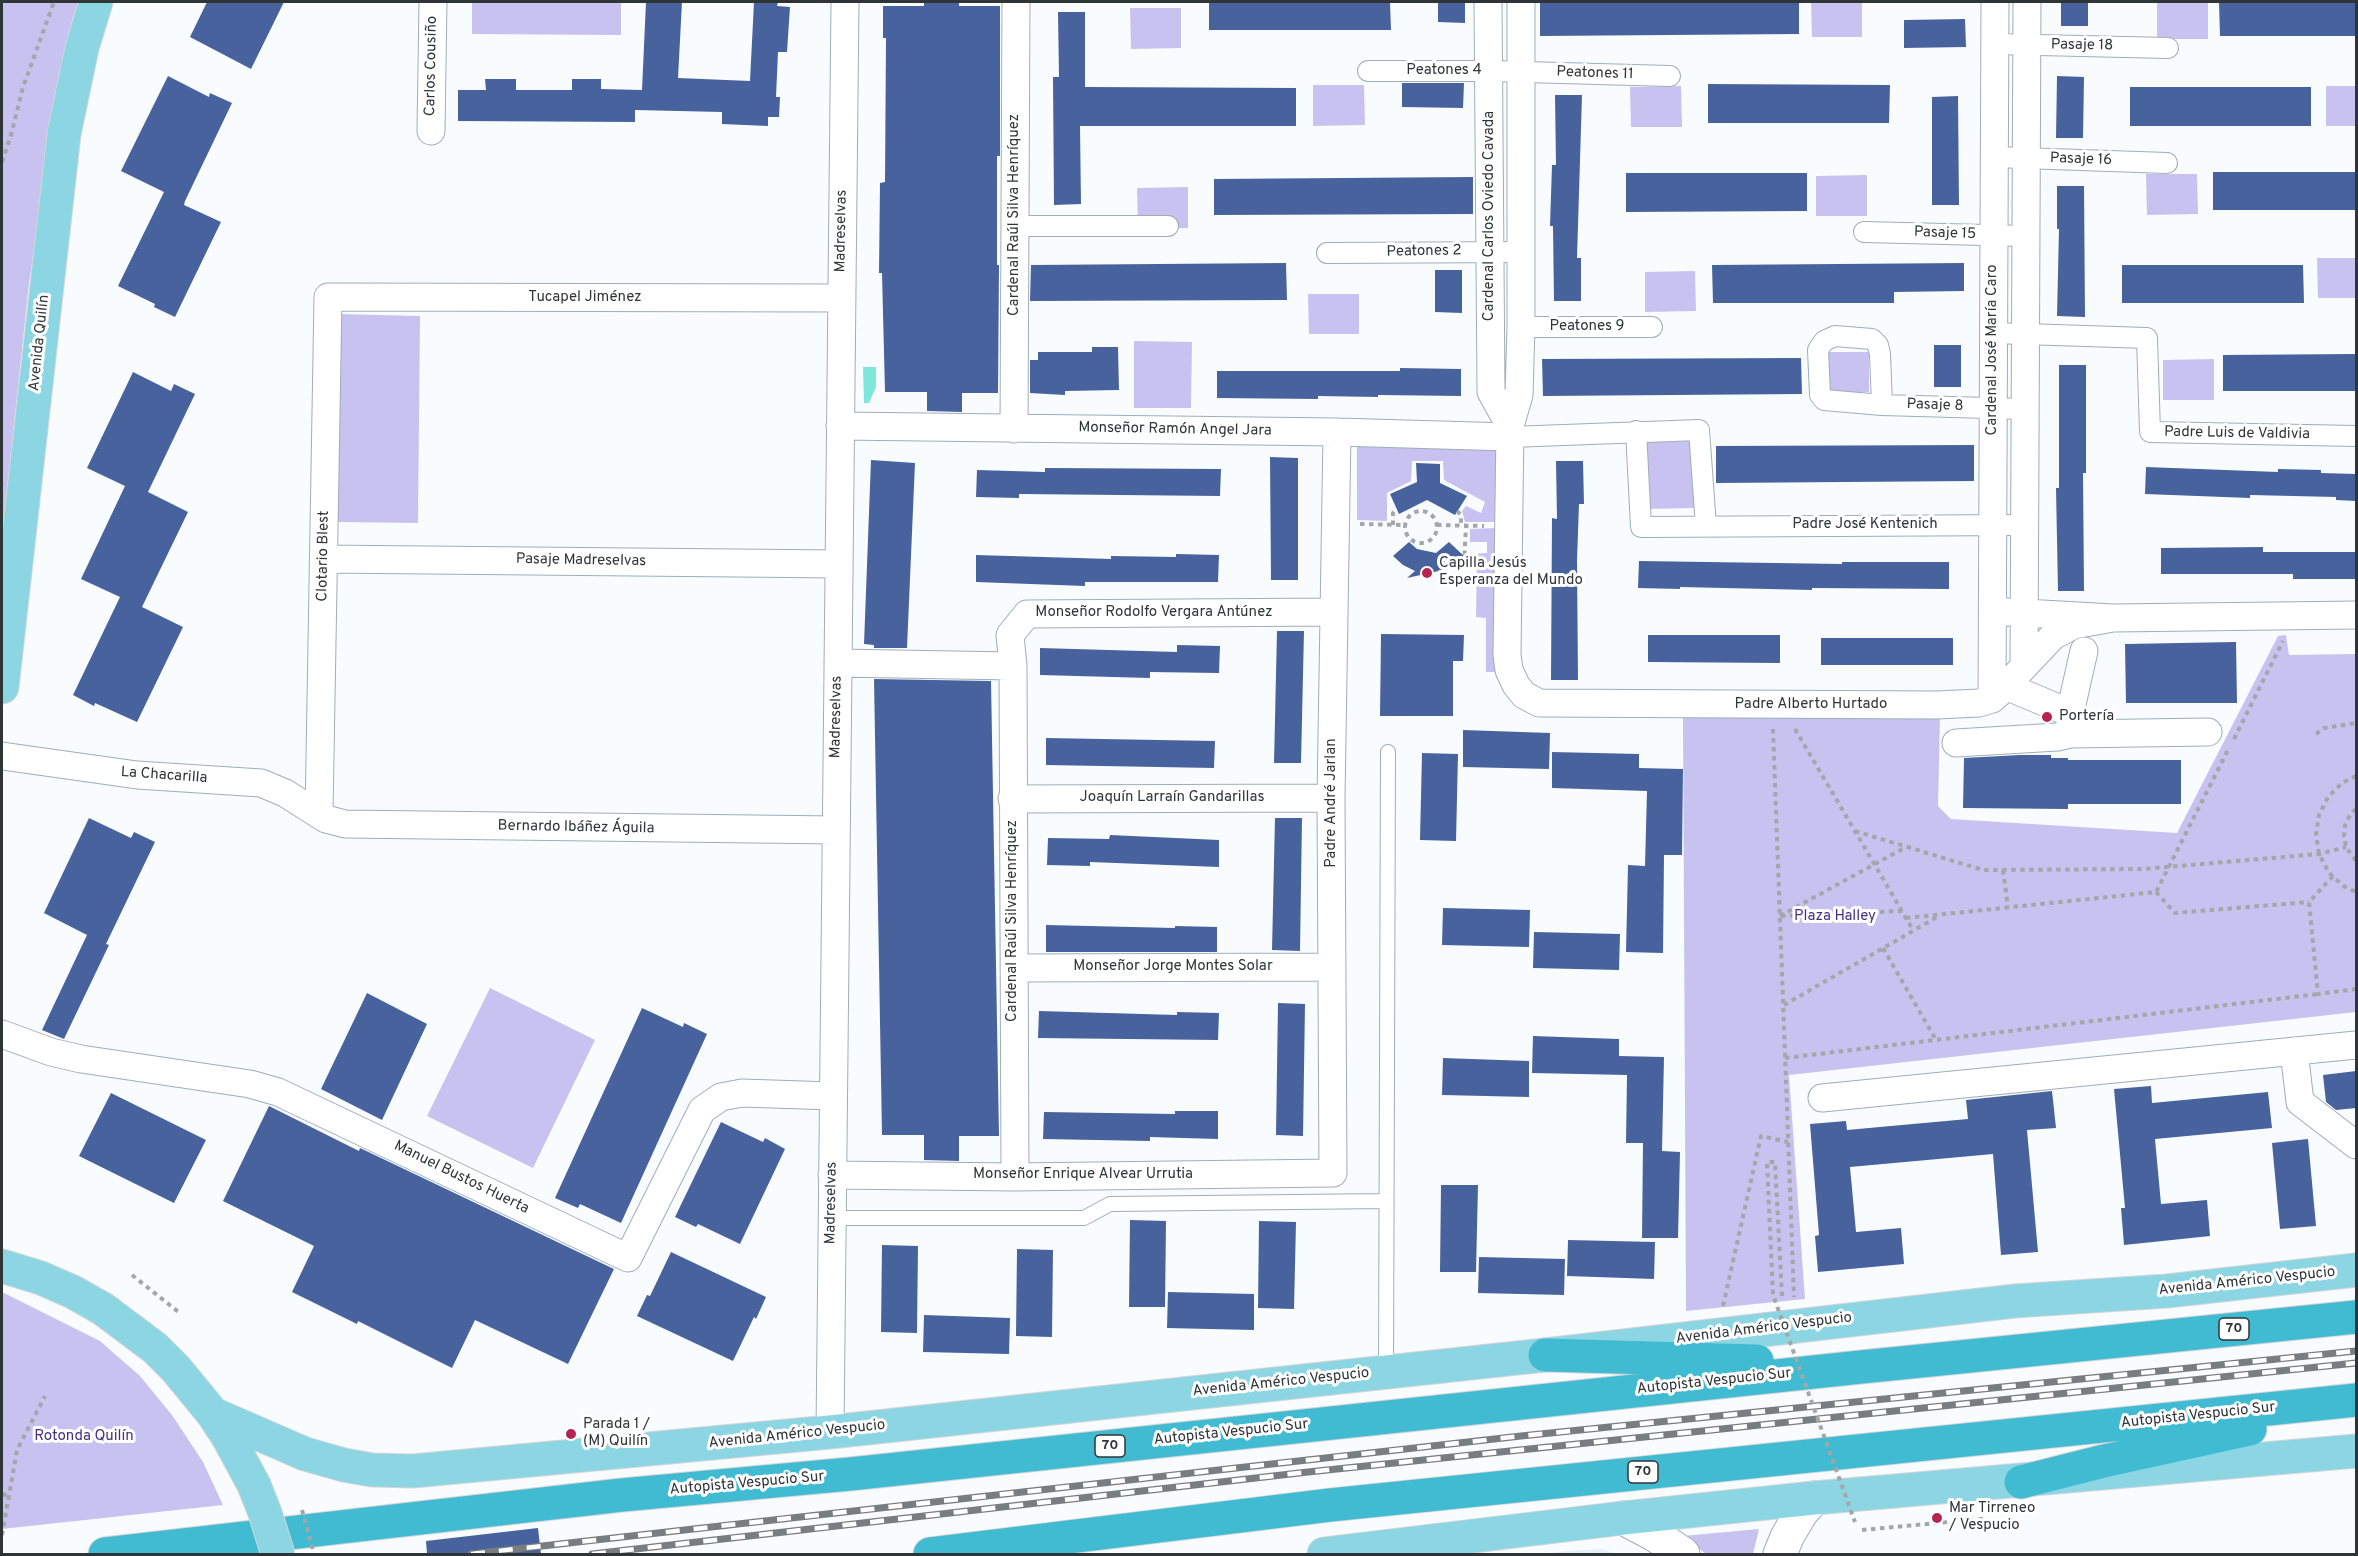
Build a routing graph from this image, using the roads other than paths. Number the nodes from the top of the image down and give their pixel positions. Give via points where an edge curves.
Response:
1 (96, 2) edge
2 (433, 2) edge
3 (845, 2) edge
4 (1016, 2) edge
5 (1488, 2) edge
6 (1521, 2) edge
7 (1995, 2) edge
8 (2027, 2) edge
9 (1995, 44) junction
10 (2027, 45) junction
11 (2168, 48) dead end
12 (1368, 71) dead end
13 (1489, 71) junction
14 (1521, 72) junction
15 (1670, 76) dead end
16 (431, 131) dead end
17 (1994, 157) junction
18 (2026, 158) junction
19 (2167, 163) dead end
20 (1015, 226) junction
21 (1168, 226) dead end
22 (1864, 232) dead end
23 (1994, 235) junction
24 (2025, 236) junction
25 (1490, 251) junction
26 (1521, 252) junction
27 (1327, 254) dead end
28 (328, 297) joint
29 (842, 298) junction
30 (1521, 327) junction
31 (1652, 327) dead end
32 (1994, 333) junction
33 (2025, 334) junction
34 (1882, 405) dead end
35 (1993, 408) junction
36 (2024, 409) junction
37 (840, 426) junction
38 (1014, 429) junction
39 (1636, 431) junction
40 (1337, 432) junction
41 (1510, 432) junction
42 (2356, 436) edge
43 (1993, 524) junction
44 (2024, 525) junction
45 (1706, 526) junction
46 (324, 559) junction
47 (839, 564) junction
48 (1993, 611) junction
49 (1334, 612) junction
50 (2024, 614) junction
51 (2356, 615) edge
52 (2113, 618) junction
53 (2084, 651) dead end
54 (1507, 655) joint
55 (838, 663) junction
56 (1013, 666) junction
57 (2024, 666) junction
58 (2, 687) edge
59 (1999, 692) junction
60 (2070, 724) junction
61 (2208, 732) dead end
62 (1956, 743) dead end
63 (1388, 752) dead end
64 (2, 756) edge
65 (1331, 798) junction
66 (1012, 799) junction
67 (319, 815) junction
68 (836, 830) junction
69 (1332, 967) junction
70 (1014, 968) junction
71 (2, 1034) edge
72 (2356, 1045) edge
73 (2294, 1051) junction
74 (833, 1096) junction
75 (1822, 1098) dead end
76 (2356, 1145) edge
77 (1334, 1173) joint
78 (832, 1174) junction
79 (1015, 1177) junction
80 (1386, 1201) junction
81 (832, 1218) junction
82 (4, 1263) edge
83 (2356, 1270) edge
84 (2356, 1317) edge
85 (1545, 1355) junction
86 (1861, 1367) junction
87 (1386, 1371) junction
88 (2356, 1401) edge
89 (213, 1414) junction
90 (830, 1432) junction
91 (2356, 1452) edge
92 (2021, 1482) junction
93 (1814, 1498) junction
94 (1623, 1518) junction
95 (105, 1554) edge
96 (278, 1554) edge
97 (930, 1554) edge
98 (1324, 1554) edge
99 (1683, 1554) edge
100 (1780, 1554) edge

1 - 58 main road, Avenida Quilín via 64,134
2 - 16 street, Carlos Cousiño
3 - 29 street, Madreselvas
4 - 20 street, Cardenal Raúl Silva Henríquez
5 - 13 street, Cardenal Carlos Oviedo Cavada
6 - 14 street, Cardenal Carlos Oviedo Cavada
7 - 9 street, Cardenal José María Caro
8 - 10 street, Cardenal José María Caro
9 - 10 street, Pasaje 18
9 - 17 street, Cardenal José María Caro
10 - 11 street, Pasaje 18
10 - 18 street, Cardenal José María Caro
12 - 13 street, Peatones 4
13 - 14 street, Peatones 4
13 - 25 street, Cardenal Carlos Oviedo Cavada
14 - 15 street, Peatones 11
14 - 26 street, Cardenal Carlos Oviedo Cavada
17 - 18 street, Pasaje 16
17 - 23 street, Cardenal José María Caro
18 - 19 street, Pasaje 16
18 - 24 street, Cardenal José María Caro
20 - 21 street
20 - 38 street, Cardenal Raúl Silva Henríquez
22 - 23 street, Pasaje 15
23 - 24 street, Pasaje 15
23 - 32 street, Cardenal José María Caro
24 - 33 street, Cardenal José María Caro
25 - 26 street, Peatones 2
25 - 27 street, Peatones 2
25 - 41 street, Cardenal Carlos Oviedo Cavada via 1491,392
26 - 30 street, Cardenal Carlos Oviedo Cavada
28 - 29 street, Tucapel Jiménez
28 - 46 street, Clotario Blest
29 - 37 street, Madreselvas
30 - 31 street, Peatones 9
30 - 41 street, Cardenal Carlos Oviedo Cavada via 1519,395
32 - 33 street, Padre Luis de Valdivia
32 - 35 street, Cardenal José María Caro
33 - 36 street, Cardenal José María Caro
33 - 42 street, Padre Luis de Valdivia via 2147,338 2150,432
34 - 35 street, Pasaje 8
35 - 36 street, Pasaje 8
35 - 43 street, Cardenal José María Caro
36 - 44 street, Cardenal José María Caro
37 - 38 street, Monseñor Ramón Angel Jara
37 - 47 street, Madreselvas
38 - 40 street, Monseñor Ramón Angel Jara
39 - 41 street
39 - 45 street via 1699,430
39 - 45 street, Padre José Kentenich via 1641,527
40 - 41 street, Monseñor Ramón Angel Jara
40 - 49 street, Padre André Jarlan
41 - 54 street, Cardenal Carlos Oviedo Cavada
43 - 44 street, Padre José Kentenich
43 - 45 street, Padre José Kentenich
43 - 48 street, Cardenal José María Caro
44 - 50 street, Cardenal José María Caro
46 - 47 street, Pasaje Madreselvas
46 - 67 street, Clotario Blest
47 - 55 street, Madreselvas
48 - 50 street
48 - 59 street, Cardenal José María Caro
49 - 56 street, Monseñor Rodolfo Vergara Antúnez via 1027,614 1010,635
49 - 65 street, Padre André Jarlan
50 - 52 street
50 - 57 street, Cardenal José María Caro
51 - 52 street
52 - 57 street via 2073,624 2053,636
53 - 60 street
54 - 59 street, Padre Alberto Hurtado via 1516,685 1539,703 1937,705 1979,703
55 - 56 street
55 - 68 street, Madreselvas
56 - 66 street, Cardenal Raúl Silva Henríquez
57 - 59 street
59 - 60 street
60 - 61 street
60 - 62 street via 2057,737
63 - 80 lane
64 - 67 street, La Chacarilla via 137,775 261,783
65 - 66 street, Joaquín Larraín Gandarillas
65 - 69 street, Padre André Jarlan
66 - 70 street, Cardenal Raúl Silva Henríquez
67 - 68 street, Bernardo Ibáñez Águila via 355,825
68 - 74 street, Madreselvas
69 - 70 street, Monseñor Jorge Montes Solar
69 - 77 street, Padre André Jarlan
70 - 79 street, Cardenal Raúl Silva Henríquez
71 - 74 street, Manuel Bustos Huerta via 81,1059 250,1083 278,1092 627,1258 702,1110 721,1097 742,1093
72 - 73 street
73 - 75 street
73 - 76 street via 2300,1102
74 - 78 street, Madreselvas
77 - 79 street, Monseñor Enrique Alvear Urrutia
78 - 79 street, Monseñor Enrique Alvear Urrutia
78 - 81 street, Madreselvas
80 - 81 lane via 1110,1204 1084,1218
80 - 87 lane
81 - 90 street, Madreselvas
82 - 89 main road via 73,1292 132,1329 176,1369
83 - 85 main road, Avenida Américo Vespucio via 2167,1291 1992,1304
84 - 86 highway, Autopista Vespucio Sur / 70
85 - 86 highway
85 - 87 main road, Avenida Américo Vespucio
86 - 95 highway, Autopista Vespucio Sur / 70 via 622,1495
87 - 90 main road, Avenida Américo Vespucio
88 - 92 highway
88 - 97 highway, Autopista Vespucio Sur / 70 via 1330,1504
89 - 90 main road, Avenida Américo Vespucio via 305,1454 344,1465 395,1471
89 - 96 main road, bridge via 254,1485
91 - 92 main road
92 - 93 main road
93 - 94 main road
93 - 100 street via 1801,1513
94 - 98 main road
94 - 99 street

